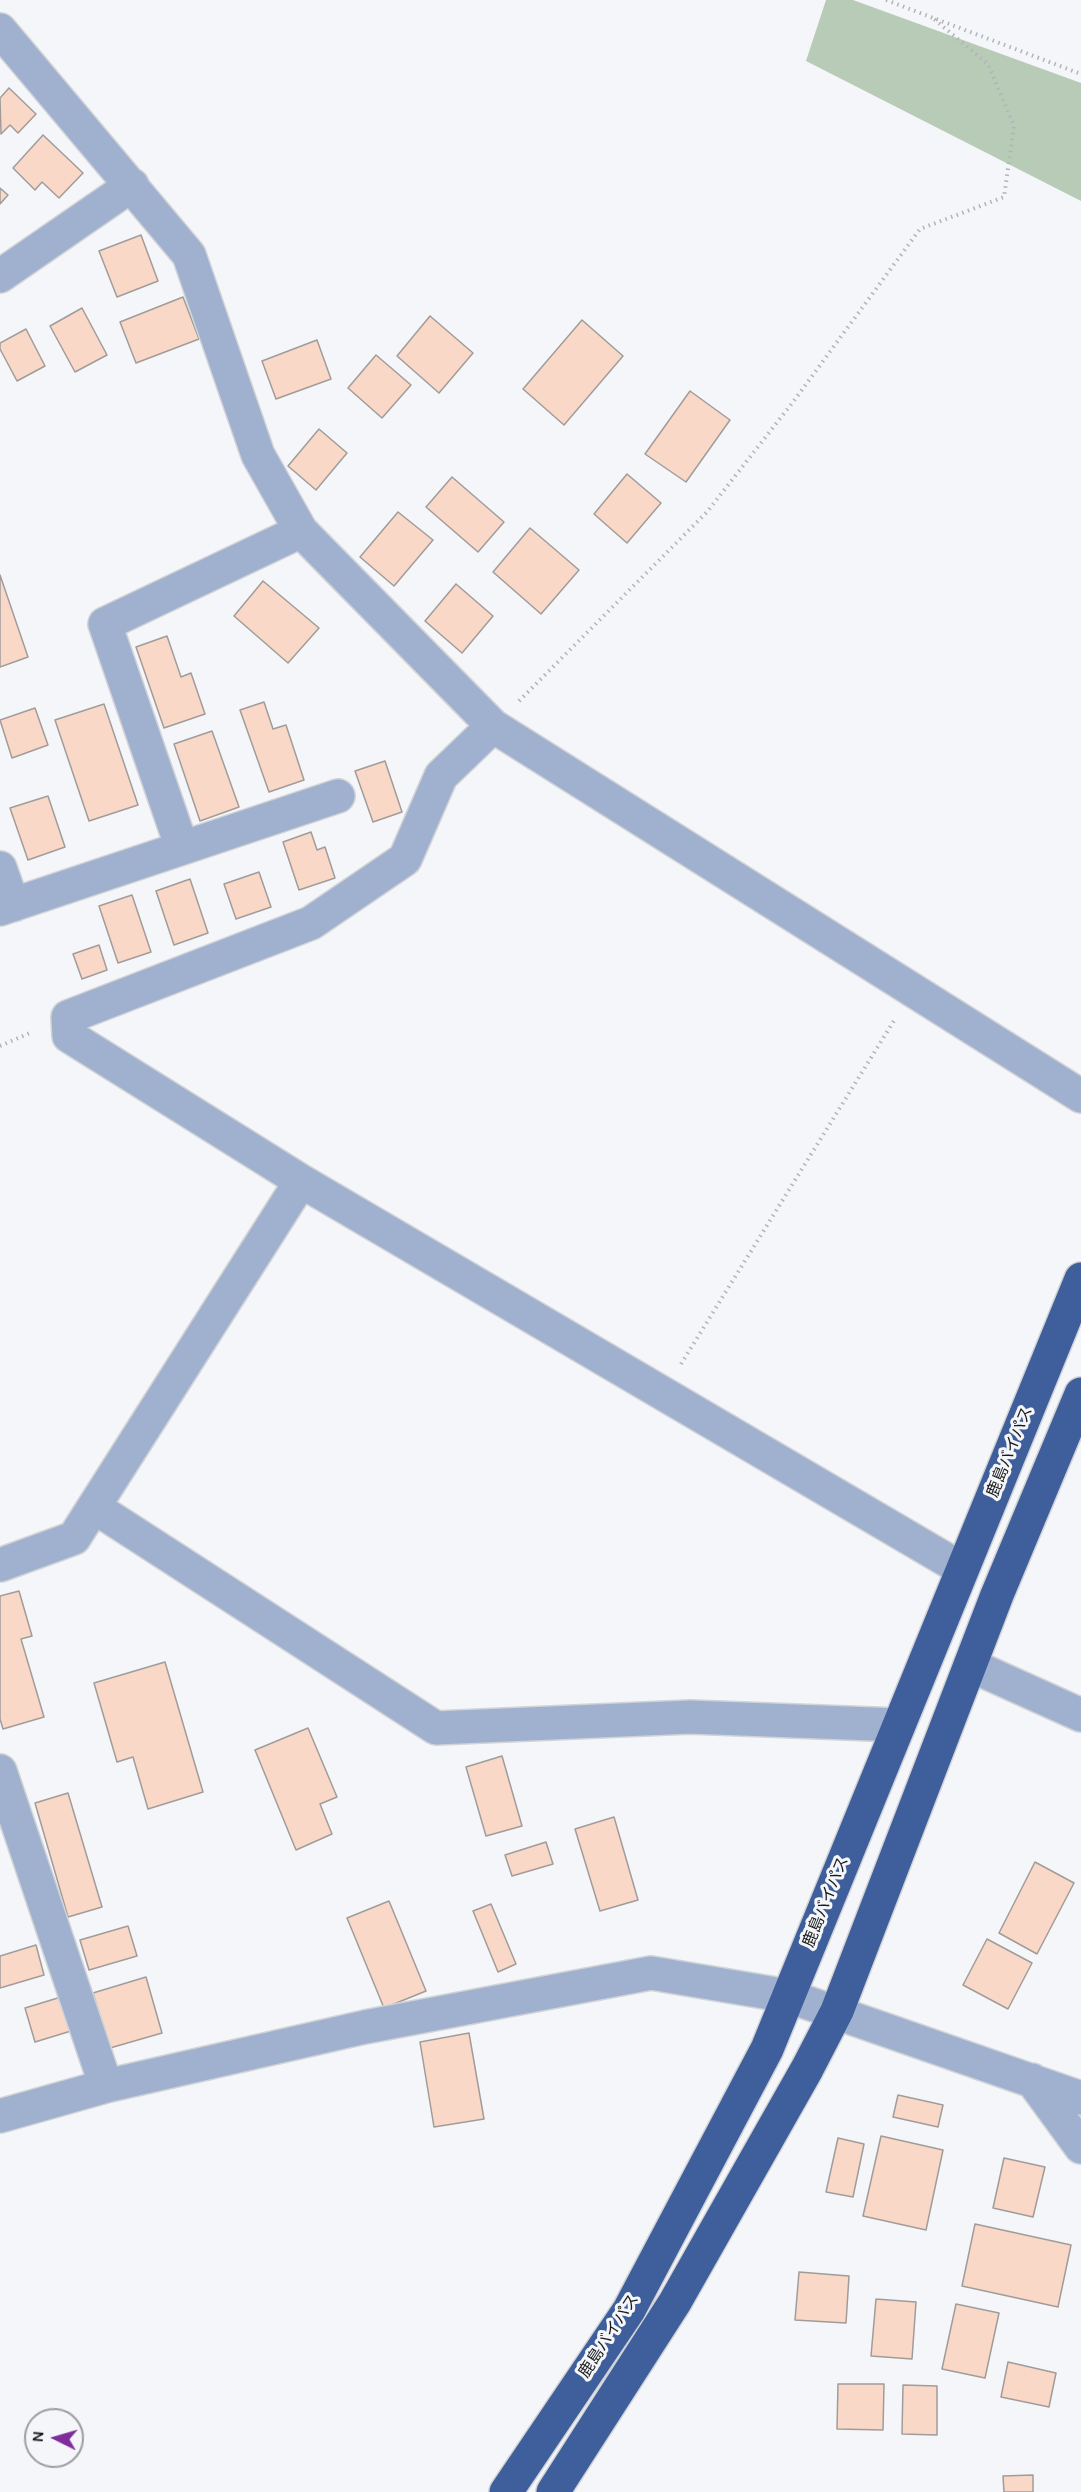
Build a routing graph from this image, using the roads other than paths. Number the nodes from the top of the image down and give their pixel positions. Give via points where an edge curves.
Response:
1 (0, 30) edge
2 (132, 185) junction
3 (0, 276) edge
4 (301, 531) junction
5 (493, 726) junction
6 (338, 796) dead end
7 (182, 848) junction
8 (0, 868) edge
9 (6, 907) edge
10 (1081, 1096) edge
11 (302, 1181) junction
12 (1081, 1279) edge
13 (1081, 1394) edge
14 (94, 1507) junction
15 (0, 1565) edge
16 (962, 1569) junction
17 (970, 1665) junction
18 (1081, 1715) edge
19 (899, 1725) junction
20 (0, 1771) edge
21 (788, 1996) junction
22 (837, 2011) junction
23 (1032, 2080) junction
24 (106, 2086) junction
25 (1081, 2098) edge
26 (0, 2116) edge
27 (1081, 2147) edge
28 (506, 2492) edge
29 (553, 2492) edge

1 - 2 street
2 - 3 street
2 - 4 street via 189,255 258,455
4 - 5 street
4 - 7 street via 105,624
5 - 10 street
5 - 11 street via 441,776 405,859 395,866 311,923 68,1017 69,1036
6 - 7 street
7 - 9 street
8 - 9 street
11 - 14 street
11 - 16 street
12 - 16 highway, 鹿島バイパス
13 - 17 highway
14 - 15 street via 74,1538
14 - 19 street via 436,1728 690,1717
16 - 19 highway, 鹿島バイパス
17 - 18 street
17 - 22 highway
19 - 21 highway, 鹿島バイパス
20 - 24 street
21 - 22 street
21 - 24 street via 651,1973 365,2027
21 - 28 highway, 鹿島バイパス via 767,2049 629,2310
22 - 23 street
22 - 29 highway via 675,2302
23 - 25 street
23 - 27 street
24 - 26 street

